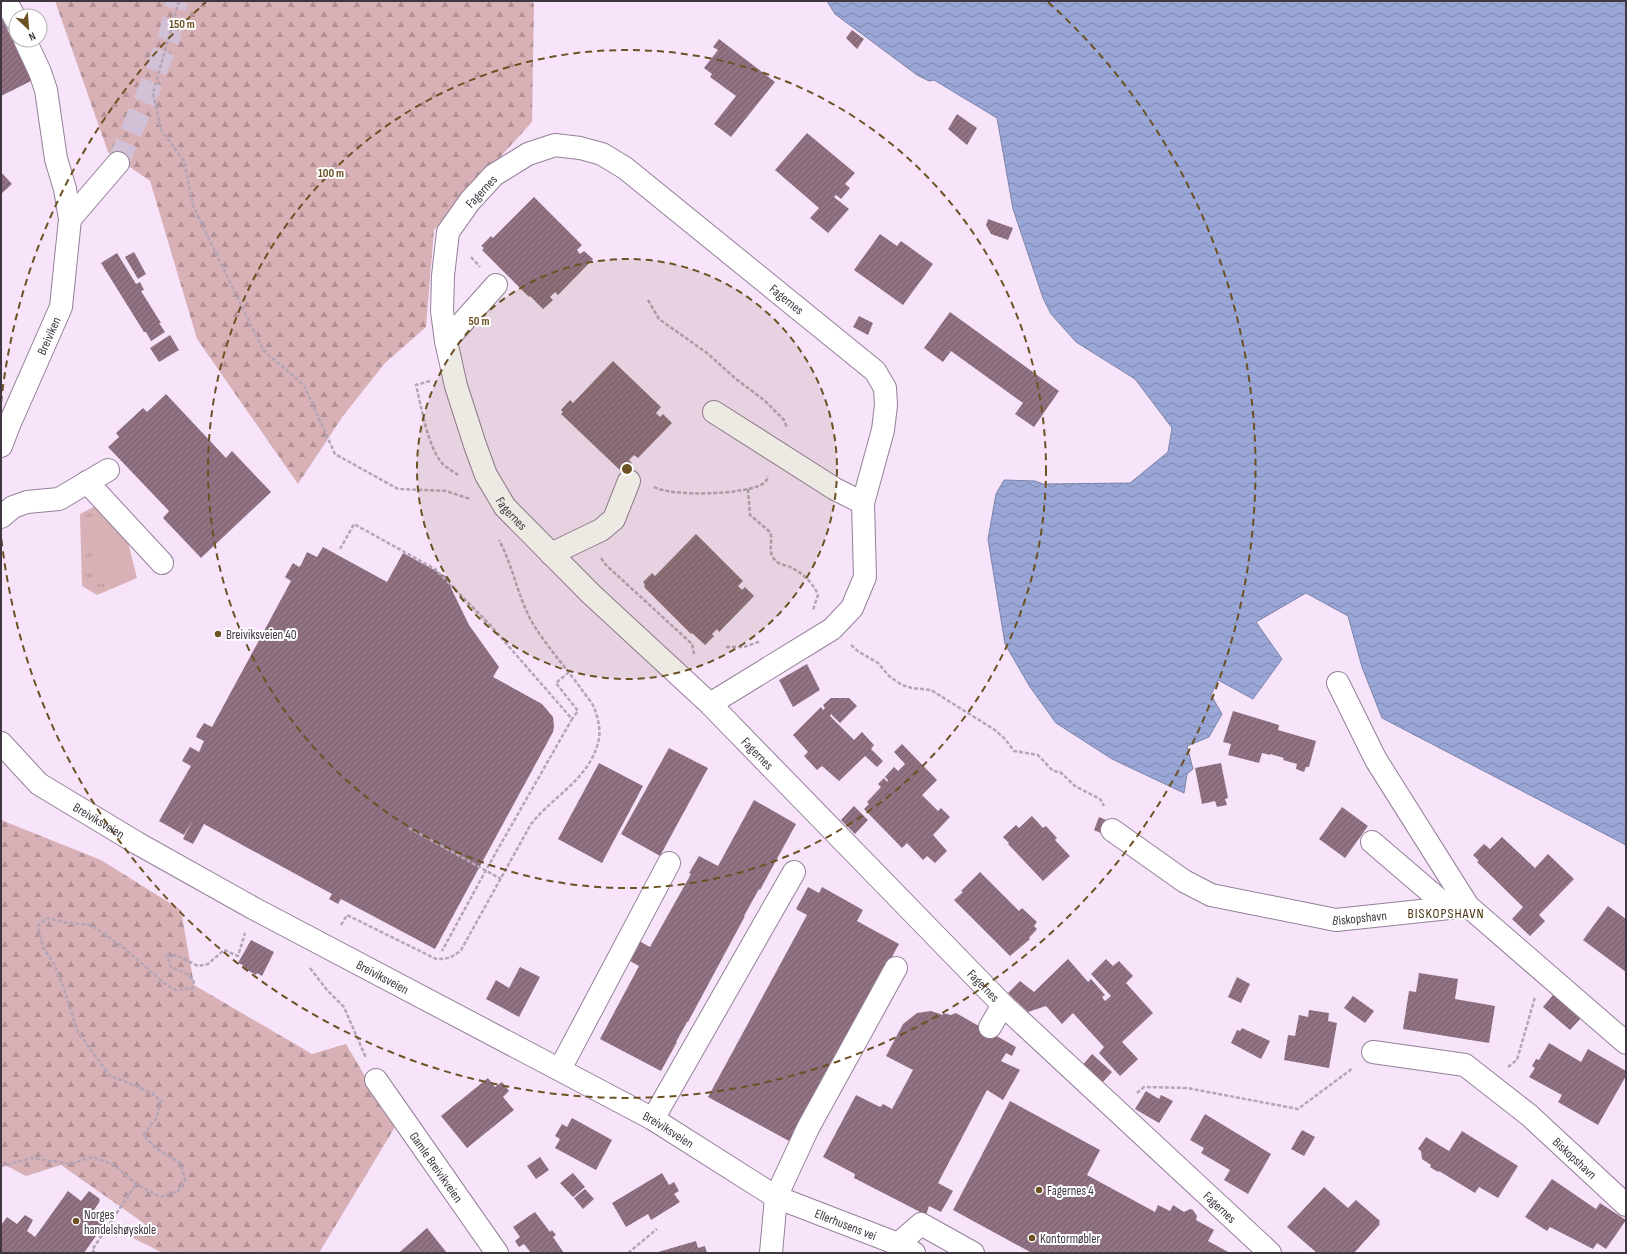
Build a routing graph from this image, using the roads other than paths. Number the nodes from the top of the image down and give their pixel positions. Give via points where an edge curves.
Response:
1 (29, 48) edge
2 (118, 163) tunnel mouth
3 (70, 219) junction
4 (496, 285) road end
5 (446, 341) junction
6 (714, 412) dead end
7 (5, 423) edge
8 (1, 446) edge
9 (108, 470) dead end
10 (629, 481) road end
11 (87, 482) junction
12 (863, 503) junction
13 (1, 517) edge
14 (551, 554) junction
15 (162, 563) dead end
16 (1338, 683) dead end
17 (710, 704) junction
18 (1, 743) edge
19 (1112, 830) road end
20 (1372, 842) dead end
21 (669, 863) dead end
22 (794, 872) dead end
23 (1458, 907) junction
24 (896, 968) dead end
25 (1003, 1005) junction
26 (990, 1027) dead end
27 (1626, 1043) edge
28 (1373, 1052) road end
29 (560, 1069) junction
30 (376, 1080) road end
31 (653, 1119) junction
32 (776, 1197) junction
33 (1626, 1205) edge
34 (906, 1249) edge
35 (497, 1253) edge
36 (771, 1253) edge
37 (973, 1253) edge
38 (1270, 1253) edge

1 - 3 street, Breiviken via 46,90 56,158
2 - 3 street
3 - 7 street, Breiviken via 61,307
4 - 5 street
5 - 12 street, Fagernes via 442,311 448,232 470,201 494,175 528,154 555,145 602,154 625,168 875,371 885,388 886,405 883,430
5 - 14 street, Fagernes via 453,374 486,475 505,507
6 - 12 street
7 - 8 street, Breiviken
9 - 11 street
10 - 14 street via 614,519 601,530
11 - 13 street via 58,499 27,502 12,507
11 - 15 street
12 - 17 street, Fagernes via 865,577 852,608 832,629
14 - 17 street, Fagernes
16 - 23 street via 1376,760
17 - 25 street, Fagernes
18 - 29 street, Breiviksveien via 39,784 137,843 289,928
19 - 23 street, Biskopshavn via 1184,881 1211,895 1336,920
20 - 23 street
21 - 29 street
22 - 31 street
23 - 27 street via 1542,970
24 - 32 street via 808,1128
25 - 26 street
25 - 38 street, Fagernes
28 - 33 street, Biskopshavn via 1465,1065 1529,1115
29 - 31 street, Breiviksveien
30 - 35 street, Gamle Breivikveien
31 - 32 street, Breiviksveien
32 - 34 street, Ellerhusens vei
32 - 36 street
34 - 37 street via 921,1224

